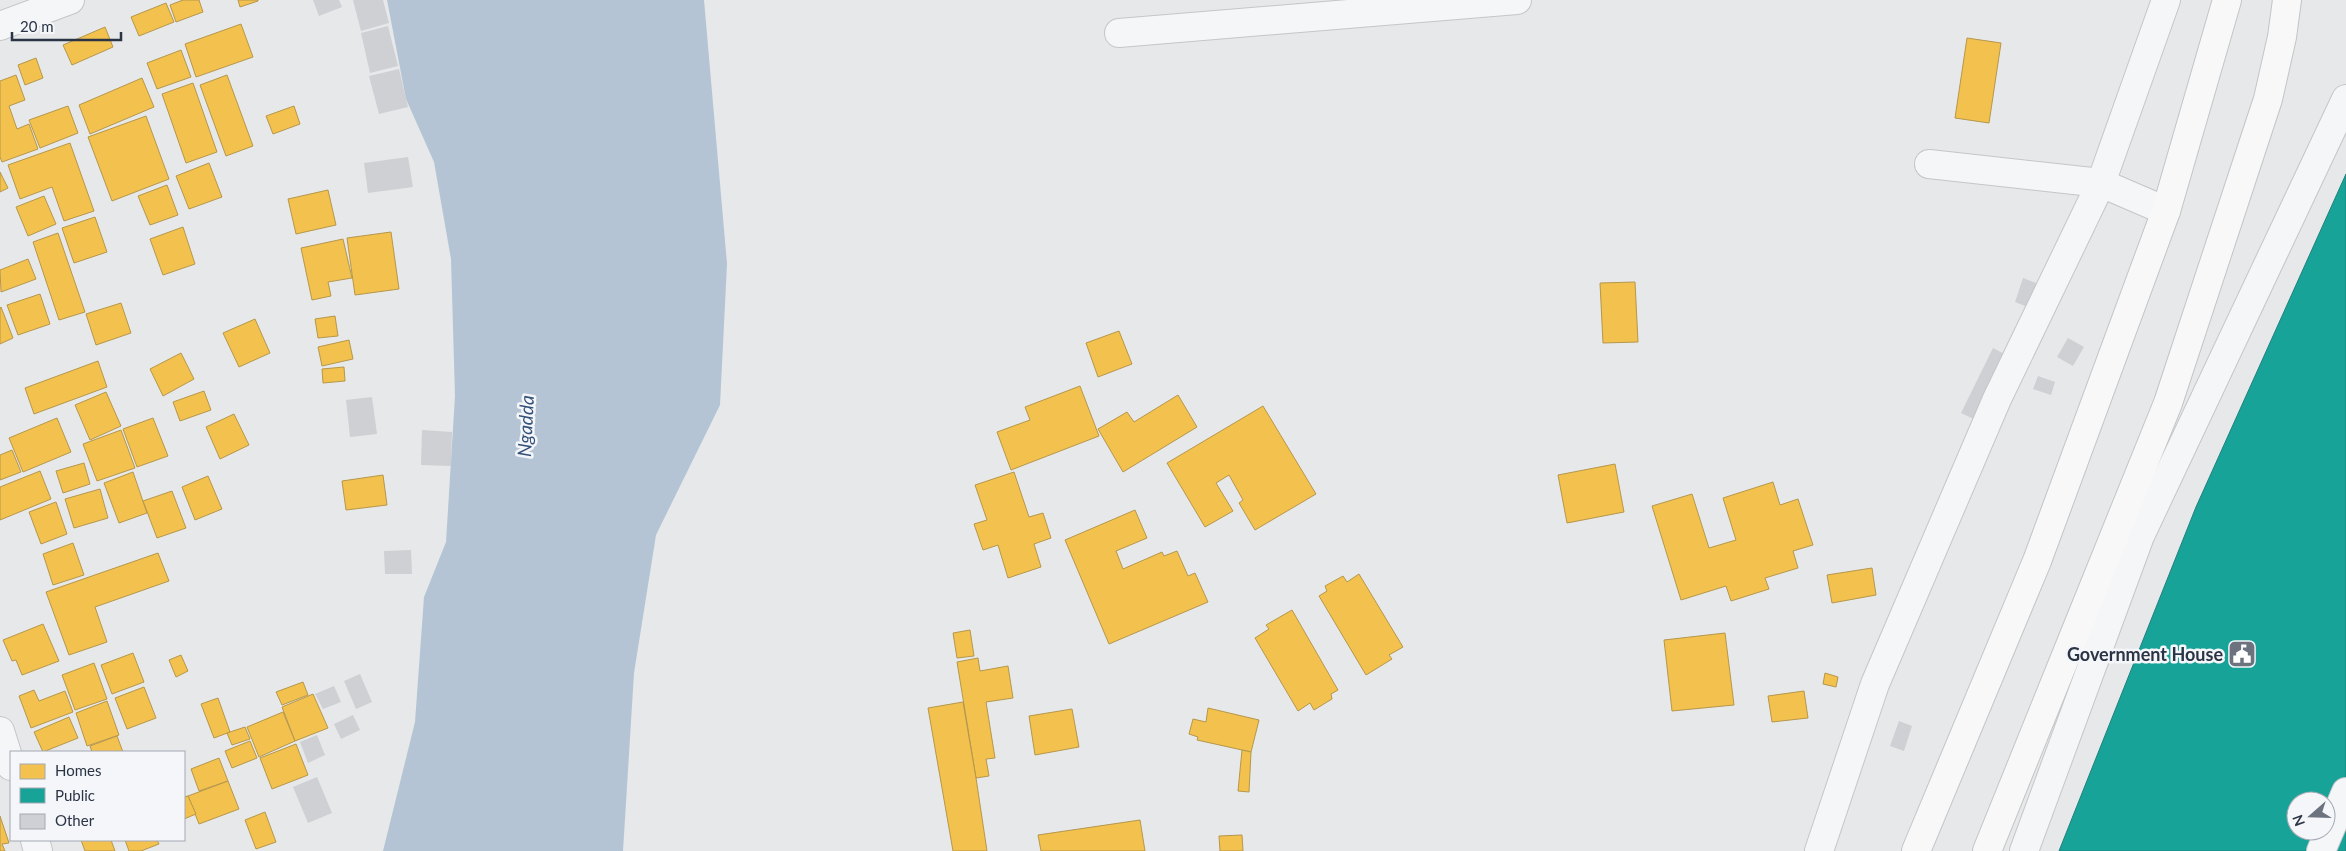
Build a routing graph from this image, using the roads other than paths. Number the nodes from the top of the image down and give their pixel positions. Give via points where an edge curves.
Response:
1 (70, 0) edge
2 (1517, 0) edge
3 (2166, 0) edge
4 (2227, 0) edge
5 (2287, 0) edge
6 (1460, 3) edge
7 (0, 26) edge
8 (1119, 33) dead end
9 (2346, 99) edge
10 (1929, 164) dead end
11 (2101, 183) junction
12 (2166, 211) junction
13 (0, 731) edge
14 (10, 763) edge
15 (2346, 792) edge
16 (1818, 851) edge
17 (1916, 851) edge
18 (1988, 851) edge
19 (2024, 851) edge
20 (2321, 851) edge

1 - 7 street
2 - 6 street
3 - 11 street
4 - 12 main road
5 - 18 main road via 2268,99 2168,403
6 - 8 street
9 - 19 street via 2140,536
10 - 11 street
11 - 12 street
11 - 16 street via 1997,399 1875,684
12 - 17 main road via 2037,561
13 - 14 street
15 - 20 street

